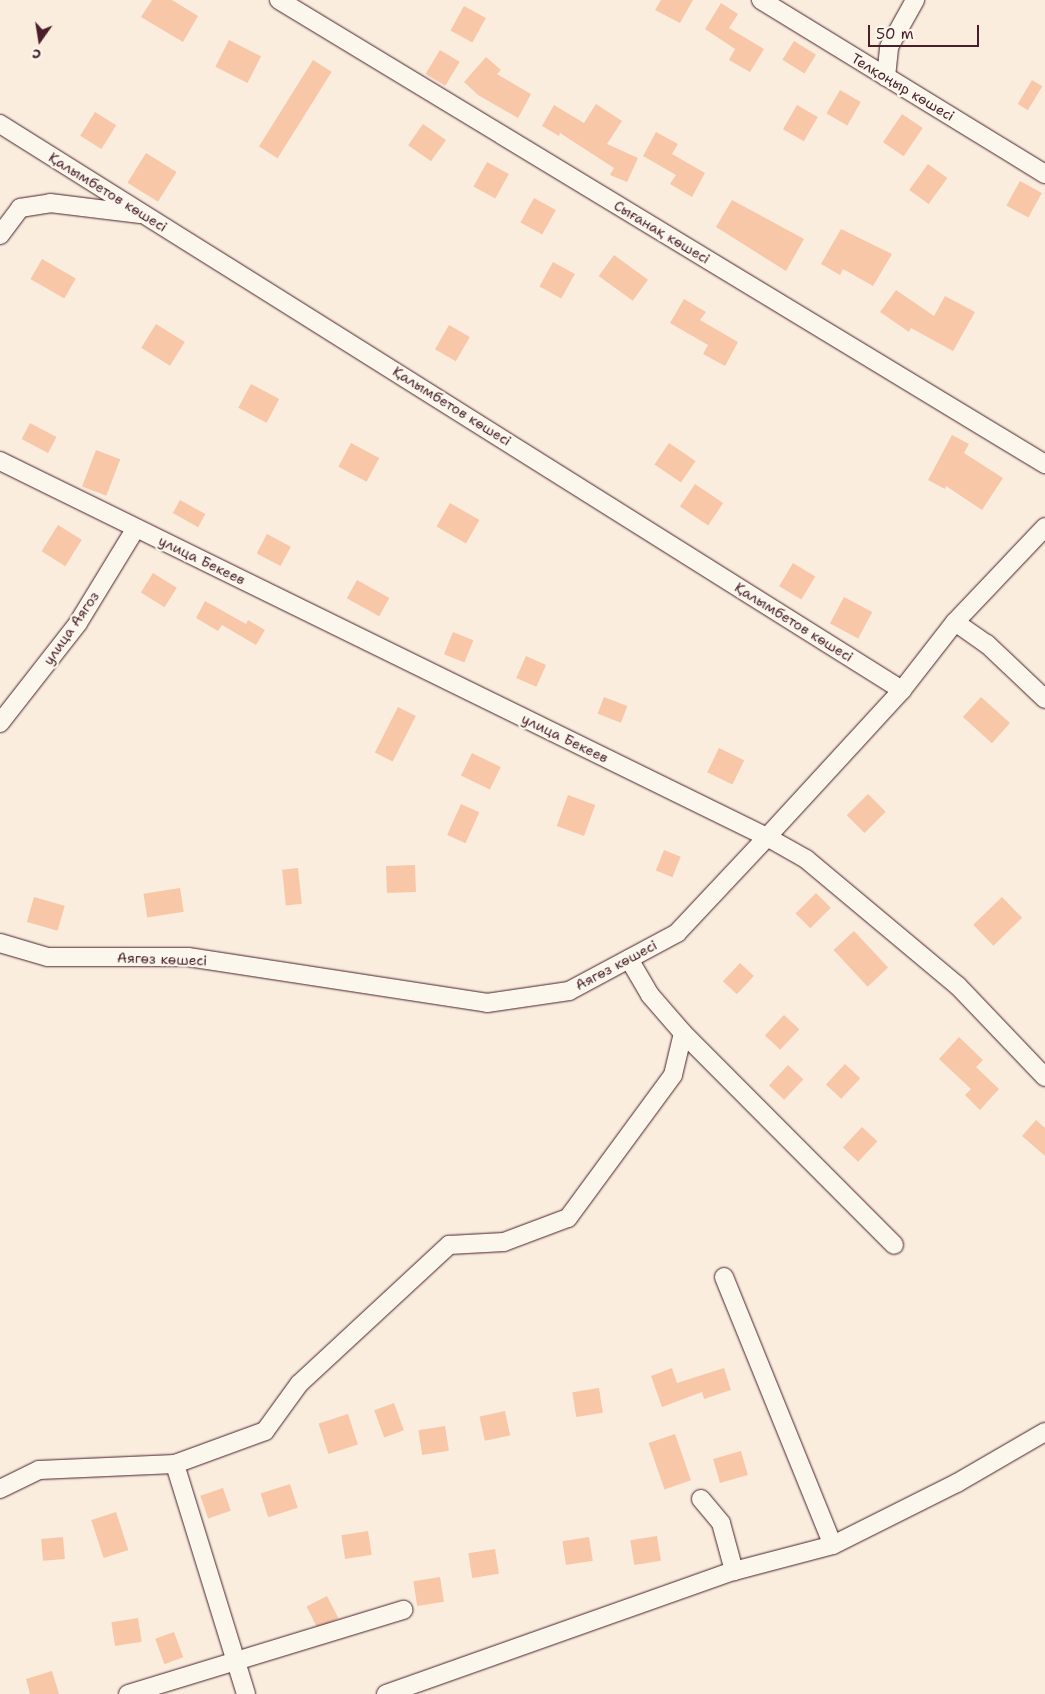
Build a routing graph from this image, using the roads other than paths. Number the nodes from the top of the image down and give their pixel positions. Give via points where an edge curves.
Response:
1 (279, 0) edge
2 (761, 0) edge
3 (915, 0) edge
4 (886, 77) junction
5 (0, 124) edge
6 (1045, 174) edge
7 (145, 215) junction
8 (0, 235) edge
9 (0, 461) edge
10 (1045, 464) edge
11 (1045, 527) edge
12 (136, 528) junction
13 (955, 622) junction
14 (902, 690) junction
15 (1045, 699) edge
16 (0, 723) edge
17 (767, 837) junction
18 (0, 943) edge
19 (629, 959) junction
20 (683, 1033) junction
21 (1045, 1077) edge
22 (894, 1245) dead end
23 (724, 1277) dead end
24 (1045, 1432) edge
25 (175, 1464) junction
26 (0, 1489) edge
27 (701, 1499) dead end
28 (834, 1545) junction
29 (734, 1571) junction
30 (403, 1610) dead end
31 (234, 1662) junction
32 (128, 1694) edge
33 (246, 1694) edge
34 (386, 1694) edge

1 - 10 street, Сығанақ көшесі
2 - 4 street, Телқоңыр көшесі
3 - 4 street via 888,47
4 - 6 street, Телқоңыр көшесі
5 - 7 street, Қалымбетов көшесі
7 - 8 street via 50,203 20,208
7 - 14 street, Қалымбетов көшесі
9 - 12 street, улица Бекеев
11 - 13 street
12 - 16 street, улица Аягоз via 78,623
12 - 17 street, улица Бекеев
13 - 14 street
13 - 15 street via 986,644
14 - 17 street
17 - 19 street, Аягөз көшесі via 678,932
17 - 21 street via 806,859 958,986
18 - 19 street, Аягөз көшесі via 48,957 188,957 487,1003 568,991
19 - 20 street via 650,995
20 - 22 street
20 - 25 street via 673,1075 568,1218 504,1242 449,1245 299,1384 265,1431
23 - 28 street
24 - 28 street via 948,1487
25 - 26 street via 39,1470
25 - 31 street
27 - 29 street via 721,1523
28 - 29 street
29 - 34 street
30 - 31 street
31 - 32 street
31 - 33 street

